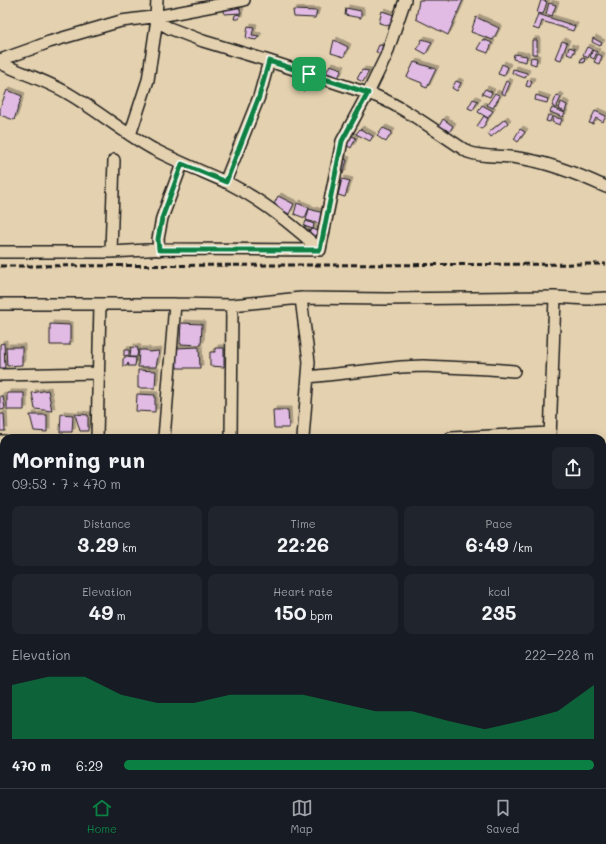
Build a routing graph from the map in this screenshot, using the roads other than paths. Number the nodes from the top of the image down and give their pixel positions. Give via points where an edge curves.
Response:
1 (244, 0) edge
2 (405, 0) edge
3 (157, 8) edge
4 (0, 60) edge
5 (269, 61) junction
6 (0, 63) edge
7 (368, 93) junction
8 (130, 135) junction
9 (114, 160) dead end
10 (182, 164) junction
11 (226, 182) junction
12 (606, 186) edge
13 (159, 250) junction
14 (320, 250) junction
15 (0, 252) edge
16 (111, 252) junction
17 (555, 297) junction
18 (301, 298) junction
19 (606, 298) edge
20 (0, 304) edge
21 (100, 304) junction
22 (175, 304) junction
23 (232, 305) junction
24 (514, 371) dead end
25 (99, 373) junction
26 (0, 375) edge
27 (308, 377) junction
28 (97, 434) edge
29 (164, 434) edge
30 (232, 434) edge
31 (303, 434) edge
32 (550, 434) edge

1 - 3 street
2 - 7 street via 386,56
3 - 4 street
3 - 5 street via 160,23 169,28 202,41
3 - 8 street via 148,80
5 - 7 street
5 - 11 street via 259,97
6 - 8 street via 64,91
7 - 12 street via 404,110 475,155 539,162
7 - 14 street via 342,141
8 - 10 street
9 - 16 street
10 - 11 street
10 - 13 street via 162,218 158,239
11 - 14 street via 284,218
13 - 14 street
13 - 16 street
15 - 16 street
17 - 18 street
17 - 19 street
17 - 32 street
18 - 23 street
18 - 27 street via 309,362
20 - 21 street
21 - 22 street
21 - 25 street
22 - 23 street
22 - 29 street
23 - 30 street
24 - 27 street via 424,366
25 - 26 street
25 - 28 street
27 - 31 street

